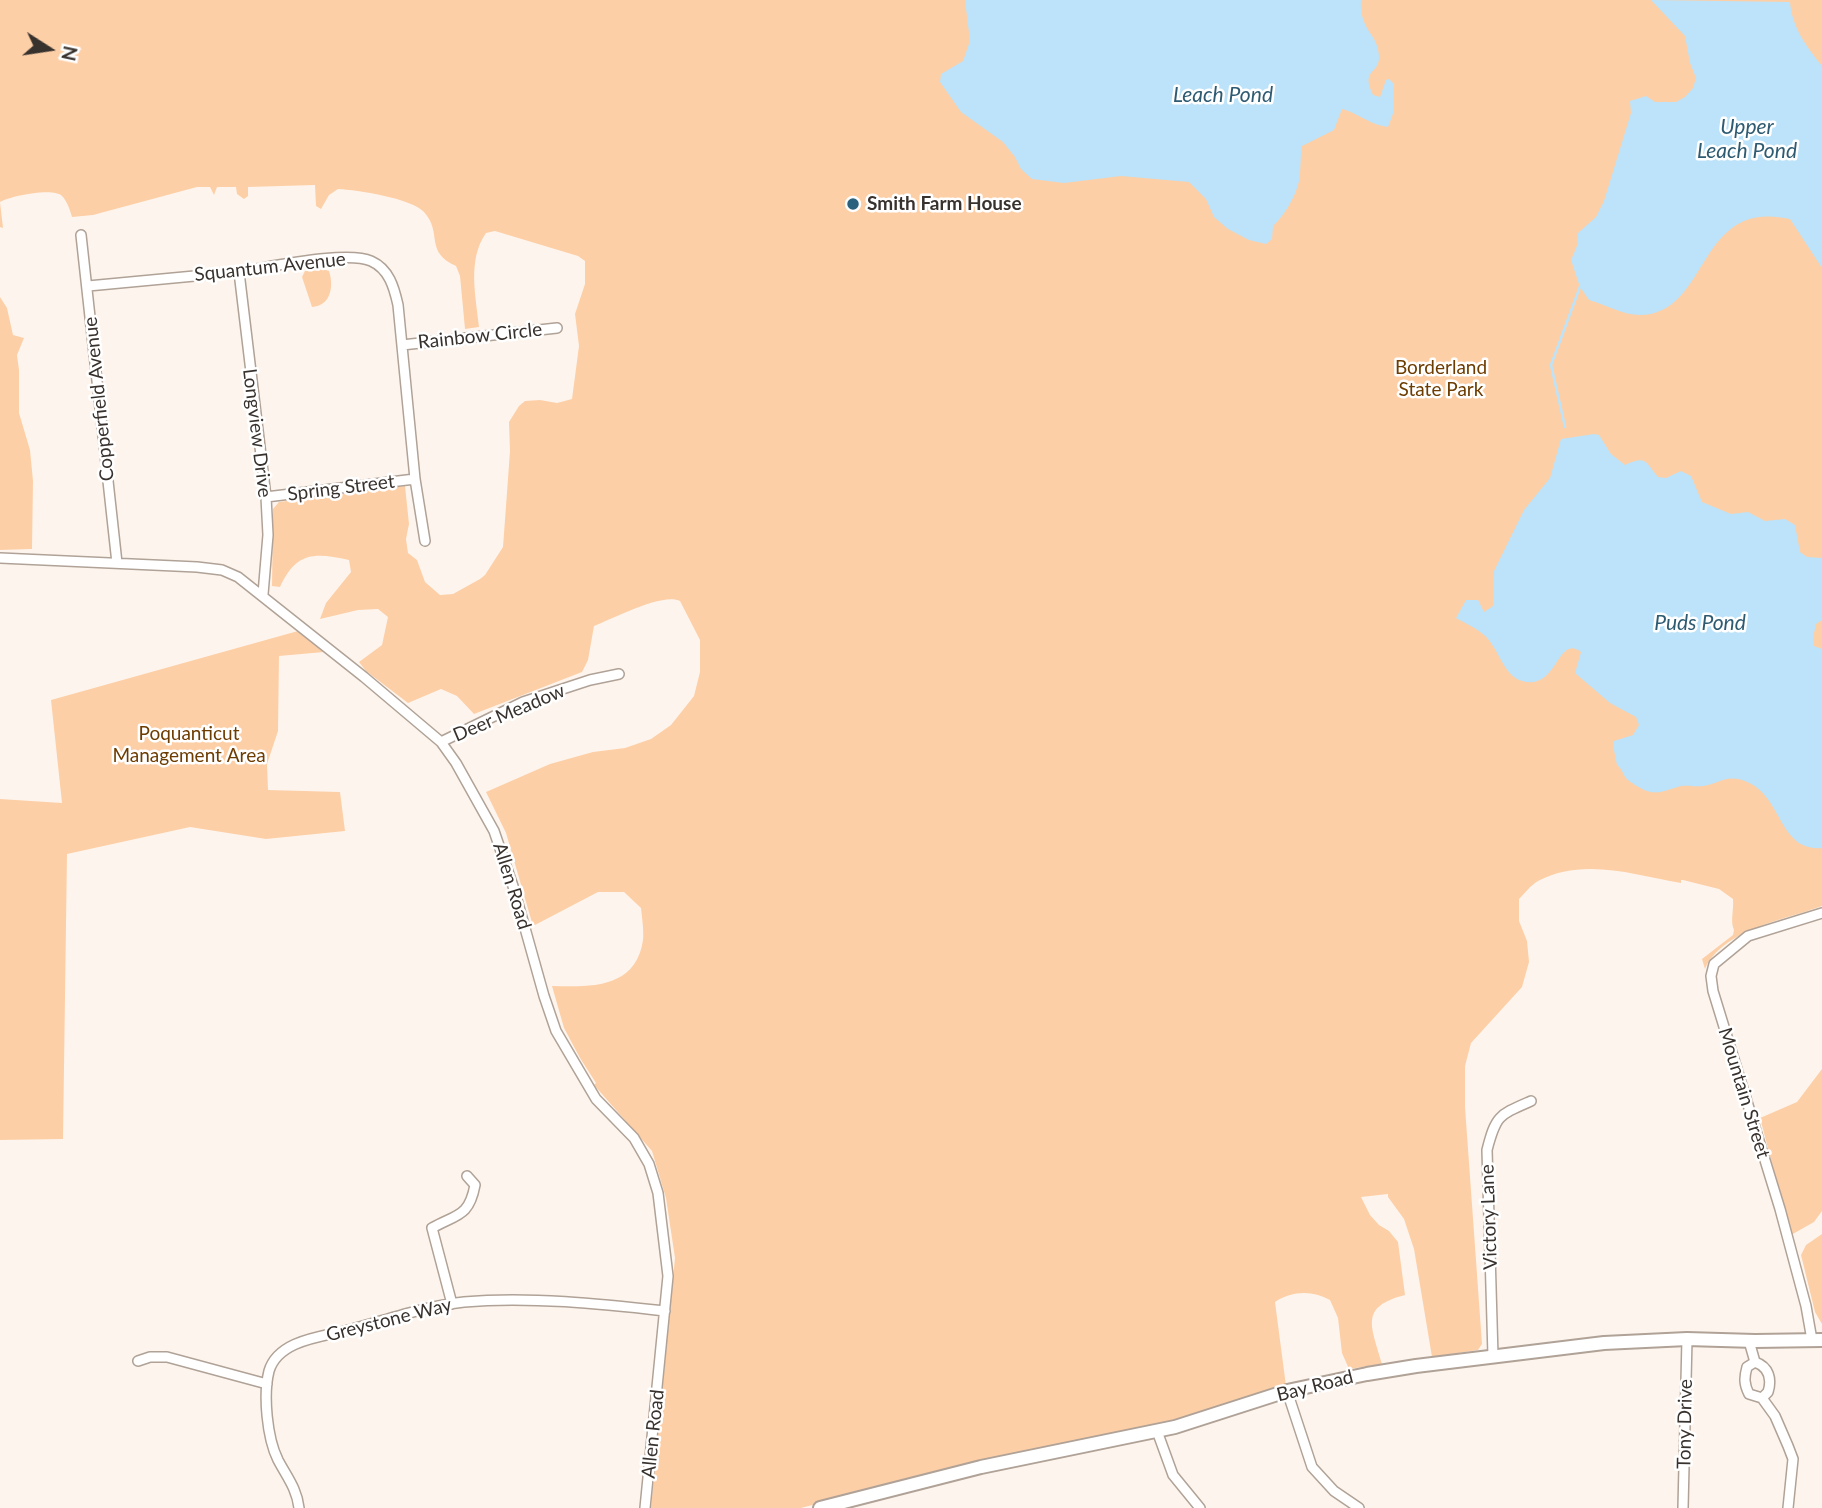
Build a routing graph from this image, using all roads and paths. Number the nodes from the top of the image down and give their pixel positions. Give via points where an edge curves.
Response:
1 (80, 235) dead end
2 (239, 272) junction
3 (88, 286) junction
4 (557, 328) dead end
5 (402, 345) junction
6 (415, 480) junction
7 (266, 497) junction
8 (425, 541) dead end
9 (0, 558) edge
10 (117, 563) junction
11 (262, 594) junction
12 (619, 674) dead end
13 (441, 742) junction
14 (1822, 913) edge
15 (1531, 1101) dead end
16 (467, 1176) dead end
17 (452, 1304) junction
18 (666, 1311) junction
19 (1687, 1339) junction
20 (1817, 1340) edge
21 (1749, 1341) junction
22 (1493, 1356) junction
23 (138, 1361) dead end
24 (1755, 1362) junction
25 (267, 1384) junction
26 (1287, 1391) junction
27 (1762, 1398) junction
28 (1157, 1431) junction
29 (299, 1508) edge
30 (645, 1508) edge
31 (820, 1508) edge
32 (1200, 1508) edge
33 (1359, 1508) edge
34 (1683, 1508) edge
35 (1788, 1508) edge

1 - 3 street, Copperfield Avenue
2 - 3 street, Squantum Avenue
2 - 5 street, Squantum Avenue via 331,259 372,261 393,285
2 - 7 street, Longview Drive
3 - 10 street, Copperfield Avenue
4 - 5 street, Rainbow Circle
5 - 6 street, Squantum Avenue
6 - 7 street, Spring Street
6 - 8 street, Squantum Avenue
7 - 11 street, Longview Drive via 268,535
9 - 10 street, Allen Road
10 - 11 street, Allen Road via 222,570
11 - 13 street, Allen Road
12 - 13 street, Deer Meadow via 523,702
13 - 18 street, Allen Road via 495,831 556,1031 596,1099 634,1138 649,1164 667,1258
14 - 20 street, Mountain Street via 1748,936 1718,959 1711,976
15 - 22 street, Victory Lane via 1502,1114 1487,1150
16 - 17 street via 475,1185 472,1202 455,1218 432,1228
17 - 18 street, Greystone Way via 567,1303
17 - 25 street, Greystone Way via 294,1345 276,1357
18 - 30 street, Allen Road
19 - 21 main road, Bay Road
19 - 22 main road, Bay Road
19 - 34 street, Tony Drive
20 - 21 main road, Bay Road
21 - 24 street
22 - 26 main road, Bay Road
23 - 25 street via 167,1357
24 - 27 street via 1770,1375 1769,1392
24 - 27 street via 1747,1367 1744,1380 1749,1394
25 - 29 street, Greystone Way via 269,1431
26 - 28 main road, Bay Road
26 - 33 street via 1312,1467 1334,1491
27 - 35 street via 1793,1458
28 - 31 main road, Bay Road via 981,1467
28 - 32 street via 1173,1475

